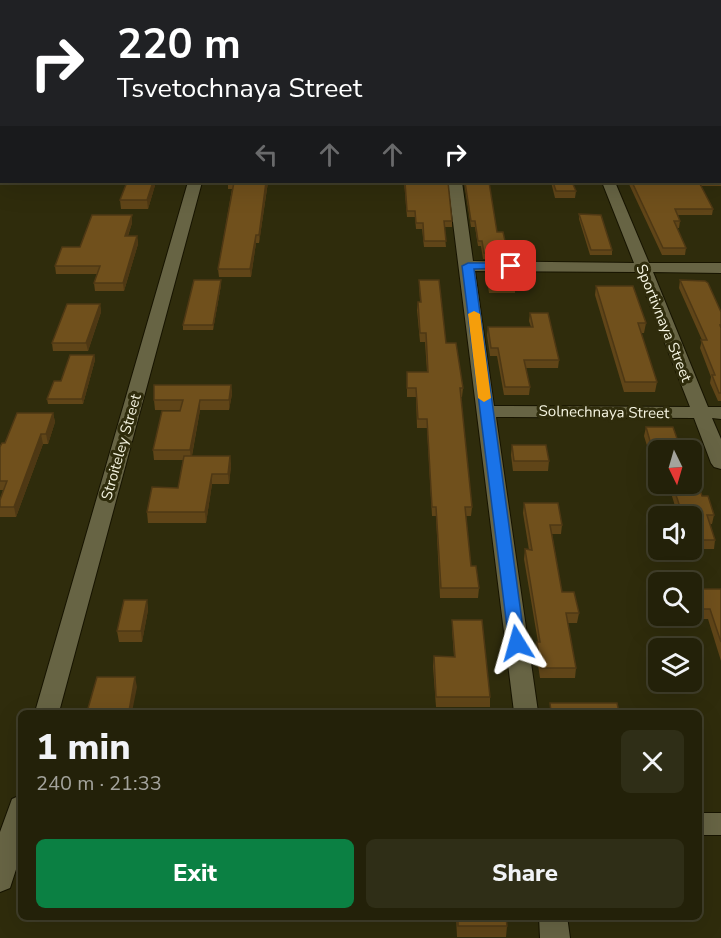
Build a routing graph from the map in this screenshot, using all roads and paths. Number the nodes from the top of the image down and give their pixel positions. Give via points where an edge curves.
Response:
1 (195, 183) edge
2 (455, 183) edge
3 (609, 183) edge
4 (468, 266) junction
5 (641, 266) junction
6 (721, 268) edge
7 (486, 411) junction
8 (700, 413) junction
9 (721, 413) edge
10 (721, 463) edge
11 (48, 710) edge
12 (526, 710) edge
13 (18, 820) edge
14 (721, 824) edge
15 (702, 825) edge
16 (7, 866) edge
17 (553, 920) edge
18 (555, 938) edge

1 - 11 street, Stroiteley Street
2 - 4 street
3 - 5 street, Sportivnaya Street
4 - 5 street
4 - 7 street
5 - 6 street
5 - 8 street, Sportivnaya Street
7 - 8 street, Solnechnaya Street
7 - 12 street
8 - 9 street, Solnechnaya Street
8 - 10 street, Sportivnaya Street
13 - 16 street
14 - 15 street
17 - 18 street

